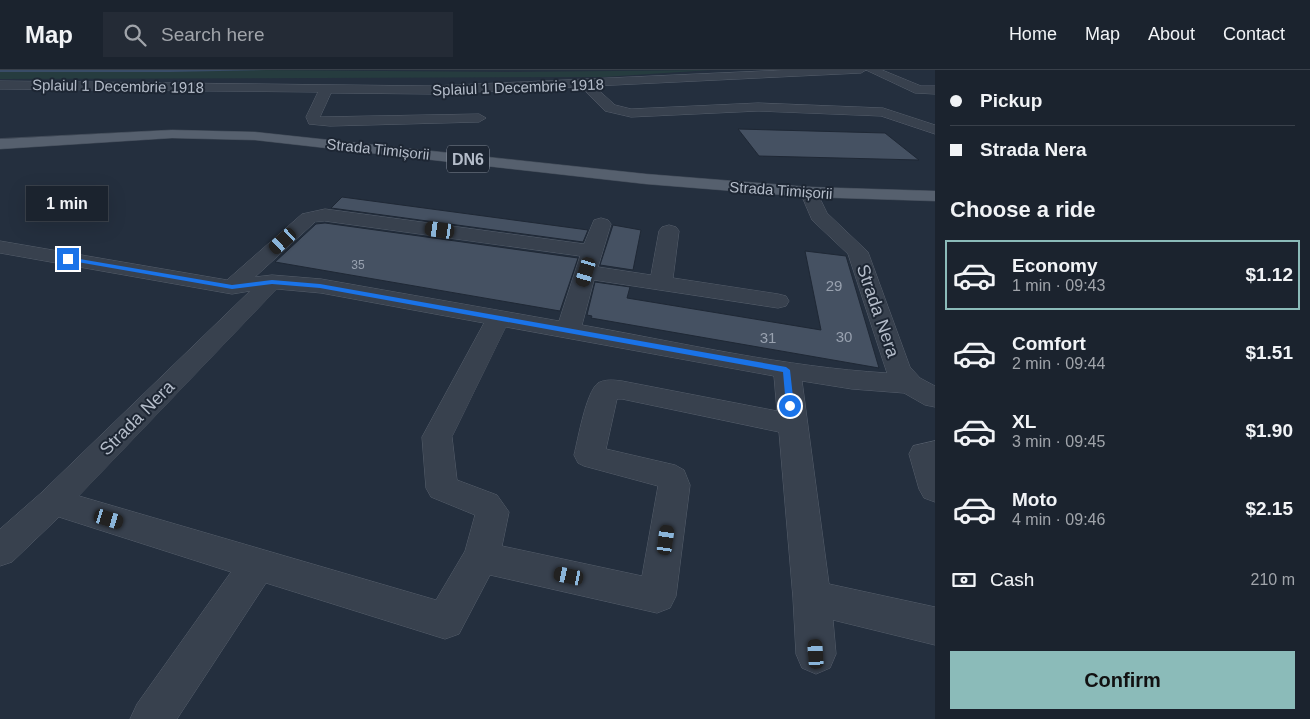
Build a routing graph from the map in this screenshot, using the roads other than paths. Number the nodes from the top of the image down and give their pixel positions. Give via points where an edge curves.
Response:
1 (861, 70) edge
2 (872, 70) edge
3 (585, 84) junction
4 (0, 85) edge
5 (326, 89) junction
6 (935, 90) edge
7 (479, 118) dead end
8 (935, 130) edge
9 (0, 144) edge
10 (809, 192) junction
11 (935, 196) edge
12 (600, 224) dead end
13 (668, 231) dead end
14 (0, 247) edge
15 (589, 262) junction
16 (272, 282) junction
17 (661, 283) junction
18 (232, 287) junction
19 (778, 301) dead end
20 (498, 318) junction
21 (568, 330) junction
22 (786, 370) junction
23 (910, 384) junction
24 (935, 398) edge
25 (792, 424) junction
26 (935, 452) edge
27 (935, 490) edge
28 (53, 502) junction
29 (0, 552) edge
30 (480, 557) junction
31 (257, 565) junction
32 (812, 598) junction
33 (935, 626) edge
34 (816, 654) dead end
35 (152, 719) edge

1 - 3 street, Splaiul 1 Decembrie 1918
2 - 6 street via 919,90
3 - 5 street, Splaiul 1 Decembrie 1918 via 432,90
3 - 8 street via 610,108 631,113 758,107 883,112
4 - 5 street, Splaiul 1 Decembrie 1918
5 - 7 street, Splaiul 1 Decembrie 1918 via 314,121
9 - 10 main road, Strada Timișorii / DN6 via 172,134 255,136 646,179
10 - 11 main road, Strada Timișorii / DN6
10 - 23 street, Strada Nera via 820,216 858,252 898,370
12 - 15 street
13 - 17 street
14 - 18 street, Strada Nera
15 - 17 street
15 - 18 street via 316,215
15 - 21 street
16 - 18 street, Strada Nera
16 - 20 street, Strada Nera via 320,286
16 - 28 street, Strada Nera
17 - 19 street
20 - 21 street, Strada Nera
20 - 30 street via 437,437 442,488 484,504 492,512 492,522
21 - 22 street, Strada Nera
22 - 23 street, Strada Nera via 852,380
22 - 25 street
23 - 24 street, Strada Nera
25 - 30 street via 622,390 609,389 604,394 590,455 673,479 657,596
25 - 32 street
26 - 27 street via 924,454
28 - 29 street, Strada Nera
28 - 31 street
30 - 31 street via 445,621
31 - 35 street
32 - 33 street
32 - 34 street

